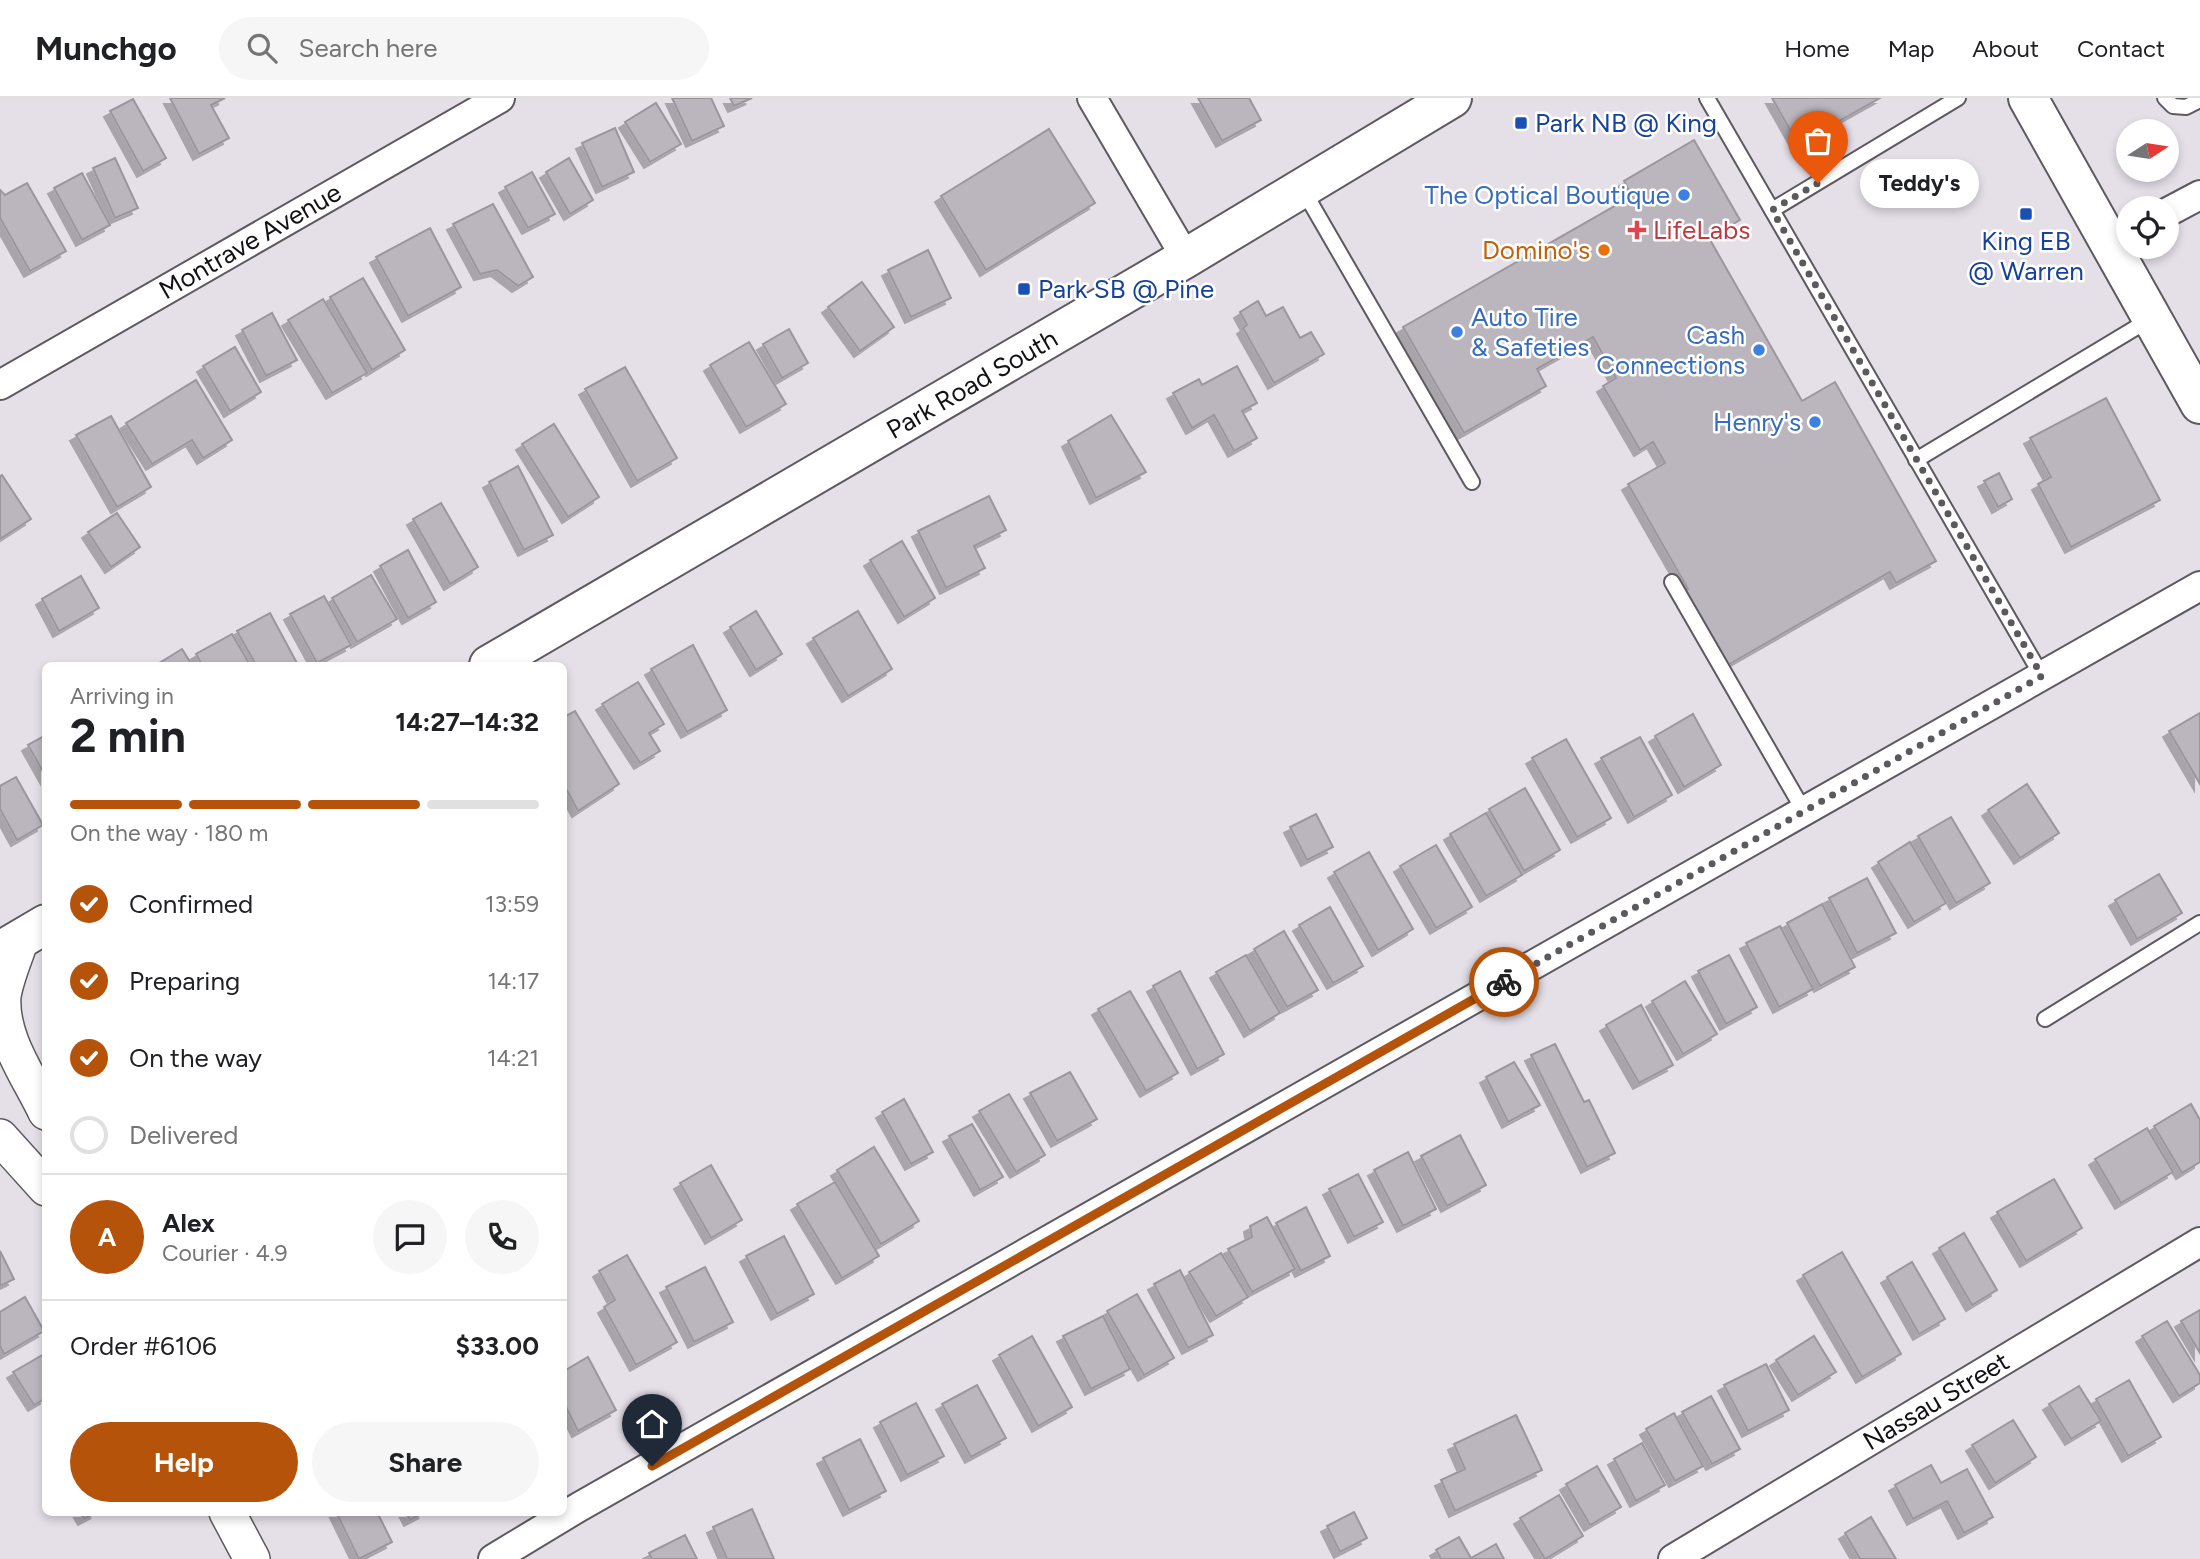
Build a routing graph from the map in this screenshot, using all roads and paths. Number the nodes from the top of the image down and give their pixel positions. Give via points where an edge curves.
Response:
1 (500, 98) edge
2 (1092, 98) edge
3 (1707, 98) edge
4 (1958, 98) edge
5 (2028, 98) edge
6 (2165, 98) edge
7 (2200, 100) edge
8 (1435, 102) edge
9 (1301, 187) junction
10 (2200, 195) edge
11 (2179, 206) edge
12 (1772, 210) junction
13 (2116, 235) edge
14 (1186, 258) junction
15 (2127, 259) edge
16 (2152, 318) junction
17 (0, 384) edge
18 (2200, 404) edge
19 (1916, 460) junction
20 (1472, 482) dead end
21 (1672, 582) dead end
22 (2200, 586) edge
23 (494, 662) edge
24 (2042, 676) junction
25 (1804, 811) junction
26 (2200, 923) edge
27 (22, 938) edge
28 (2045, 1019) dead end
29 (42, 1104) edge
30 (0, 1137) edge
31 (42, 1184) edge
32 (2200, 1242) edge
33 (567, 1514) edge
34 (230, 1516) edge
35 (564, 1516) edge
36 (253, 1559) edge
37 (493, 1559) edge
38 (1672, 1559) edge

1 - 17 street, Montrave Avenue
2 - 14 street
3 - 12 lane
4 - 12 lane
5 - 13 main road
6 - 7 lane via 2173,106 2186,107
8 - 9 main road, Park Road South
9 - 14 main road, Park Road South
9 - 20 lane
10 - 11 street
12 - 19 lane
14 - 23 main road, Park Road South
15 - 16 main road
16 - 18 main road
16 - 19 lane
19 - 24 lane
21 - 25 lane
22 - 24 street
24 - 25 street
25 - 33 street
26 - 28 lane
27 - 29 street via 3,996 3,1015 7,1037
30 - 31 street
32 - 38 street, Nassau Street
34 - 36 street
35 - 37 street

